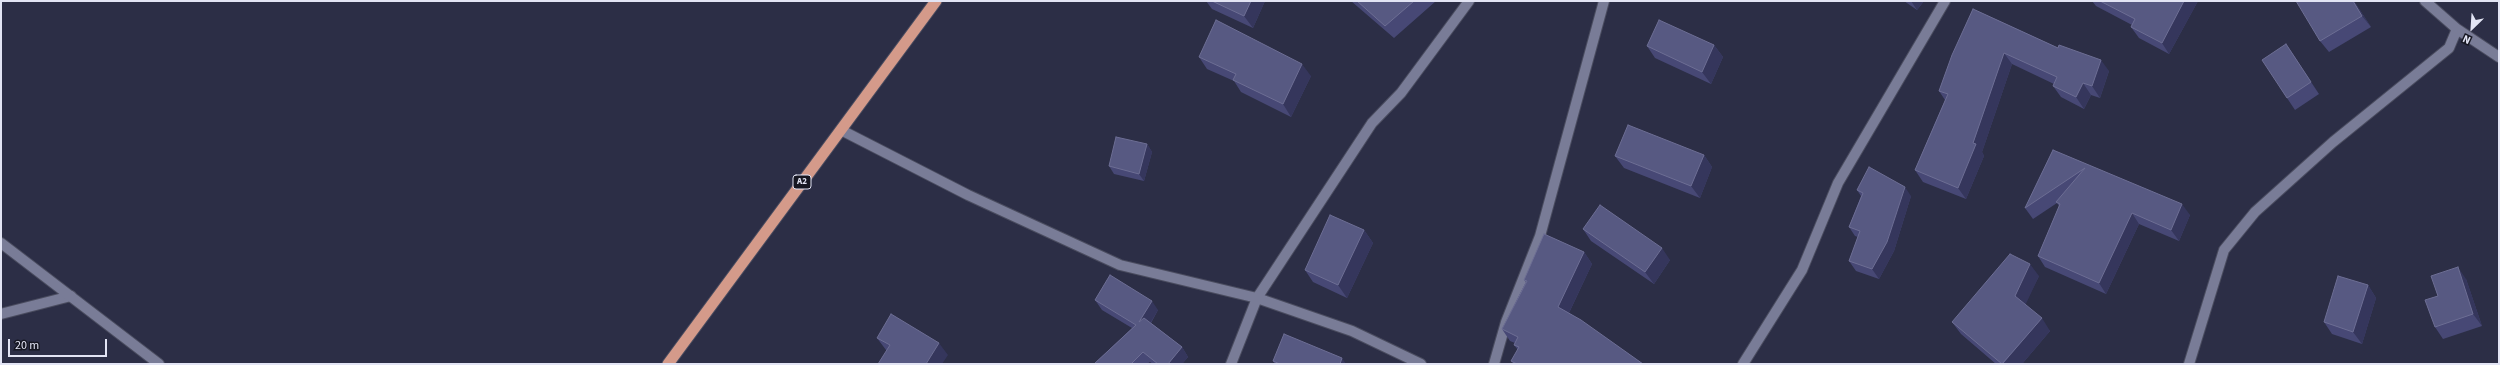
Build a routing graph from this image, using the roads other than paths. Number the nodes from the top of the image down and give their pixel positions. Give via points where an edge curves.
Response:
1 (936, 1) edge
2 (1469, 1) edge
3 (1604, 1) edge
4 (1945, 1) edge
5 (2425, 1) edge
6 (2457, 29) junction
7 (2499, 57) edge
8 (841, 130) junction
9 (1, 243) edge
10 (71, 296) junction
11 (1257, 298) junction
12 (1, 314) edge
13 (159, 364) edge
14 (668, 364) edge
15 (1231, 364) edge
16 (1421, 364) edge
17 (1494, 364) edge
18 (1743, 364) edge
19 (2189, 364) edge

1 - 8 highway, A2
2 - 11 street via 1401,93 1372,123
3 - 17 street via 1540,236 1506,322
4 - 18 street via 1838,183 1802,270
5 - 6 street
6 - 7 street
6 - 19 street via 2449,48 2333,142 2255,212 2224,250
8 - 11 street via 968,194 1120,265
8 - 14 highway, A2
9 - 10 street
10 - 12 street
10 - 13 street
11 - 15 street
11 - 16 street via 1352,331

